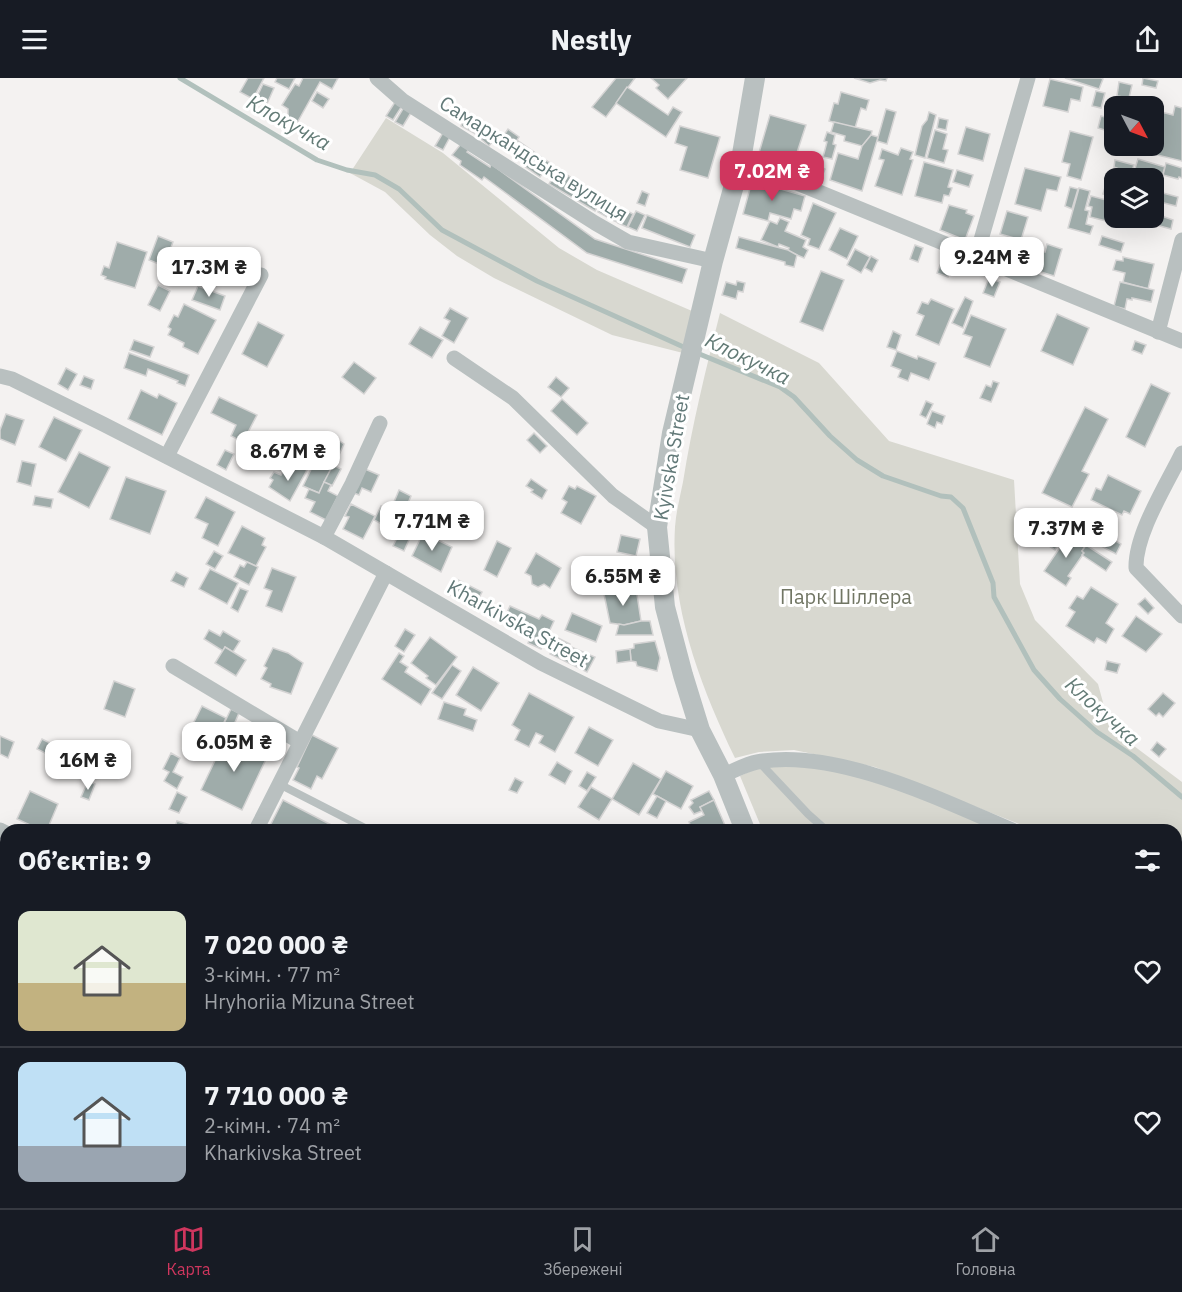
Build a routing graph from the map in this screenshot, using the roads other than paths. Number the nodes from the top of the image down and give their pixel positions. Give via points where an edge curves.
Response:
1 (377, 78) edge
2 (755, 78) edge
3 (1028, 78) edge
4 (741, 160) junction
5 (1182, 240) edge
6 (976, 257) junction
7 (713, 261) junction
8 (261, 275) dead end
9 (1158, 332) junction
10 (1182, 341) edge
11 (454, 358) dead end
12 (0, 376) edge
13 (380, 423) dead end
14 (1182, 453) edge
15 (167, 456) junction
16 (657, 527) junction
17 (324, 537) junction
18 (386, 573) junction
19 (1182, 616) edge
20 (173, 666) dead end
21 (700, 730) junction
22 (300, 742) junction
23 (759, 762) junction
24 (723, 775) junction
25 (279, 784) junction
26 (259, 824) edge
27 (357, 824) edge
28 (743, 824) edge
29 (819, 824) edge
30 (997, 824) edge

1 - 7 street, Самаркандська вулиця via 402,100 628,242
2 - 4 street, Kyivska Street
3 - 6 street
4 - 6 street
4 - 7 street, Kyivska Street
5 - 9 street
6 - 9 street
7 - 16 street, Kyivska Street via 672,433
8 - 15 street
9 - 10 street
11 - 16 street via 513,398 613,496
12 - 15 street, Kharkivska Street
13 - 17 street
14 - 19 street via 1143,533 1136,557 1136,568
15 - 17 street, Kharkivska Street
16 - 21 street, Kyivska Street via 665,607
17 - 18 street, Kharkivska Street
18 - 21 street, Kharkivska Street via 541,663 659,721
18 - 22 street
20 - 22 street
21 - 24 street, Kyivska Street
22 - 25 street
23 - 24 street
23 - 29 lane
23 - 30 street via 793,760 873,774
24 - 28 street, Kyivska Street
25 - 26 street
25 - 27 lane

